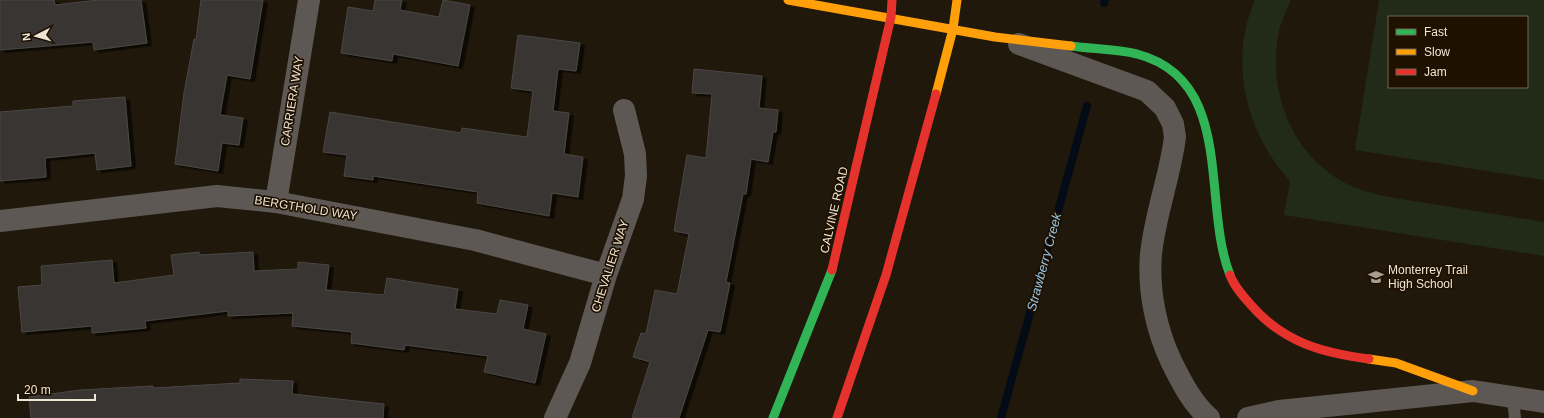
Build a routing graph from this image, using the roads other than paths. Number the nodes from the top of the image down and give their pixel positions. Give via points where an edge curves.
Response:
1 (309, 0) edge
2 (788, 0) edge
3 (892, 0) edge
4 (957, 0) edge
5 (891, 18) junction
6 (953, 29) junction
7 (1003, 38) junction
8 (624, 110) dead end
9 (276, 202) junction
10 (0, 221) edge
11 (606, 275) junction
12 (1473, 391) junction
13 (1544, 402) edge
14 (1514, 408) edge
15 (555, 418) edge
16 (773, 418) edge
17 (837, 418) edge
18 (1209, 418) edge
19 (1248, 418) edge

1 - 9 street, CARRIERA WAY
2 - 5 street
3 - 5 street, CALVINE ROAD
4 - 6 street
5 - 6 street
5 - 16 street, CALVINE ROAD via 834,264
6 - 7 street
6 - 17 street via 886,275
7 - 12 street via 1137,54 1163,64 1181,77 1195,96 1210,144 1224,260 1231,278 1257,312 1281,333 1310,347 1345,356 1396,363
7 - 18 street via 1147,91 1165,108 1173,124 1175,138 1151,254 1153,302 1164,348 1184,388
8 - 11 street, CHEVALIER WAY via 635,154 636,176 633,198
9 - 10 street, BERGTHOLD WAY via 217,196
9 - 11 street, BERGTHOLD WAY via 475,240
11 - 15 street, CHEVALIER WAY via 580,363
12 - 14 street
12 - 19 street via 1279,411
13 - 14 street

